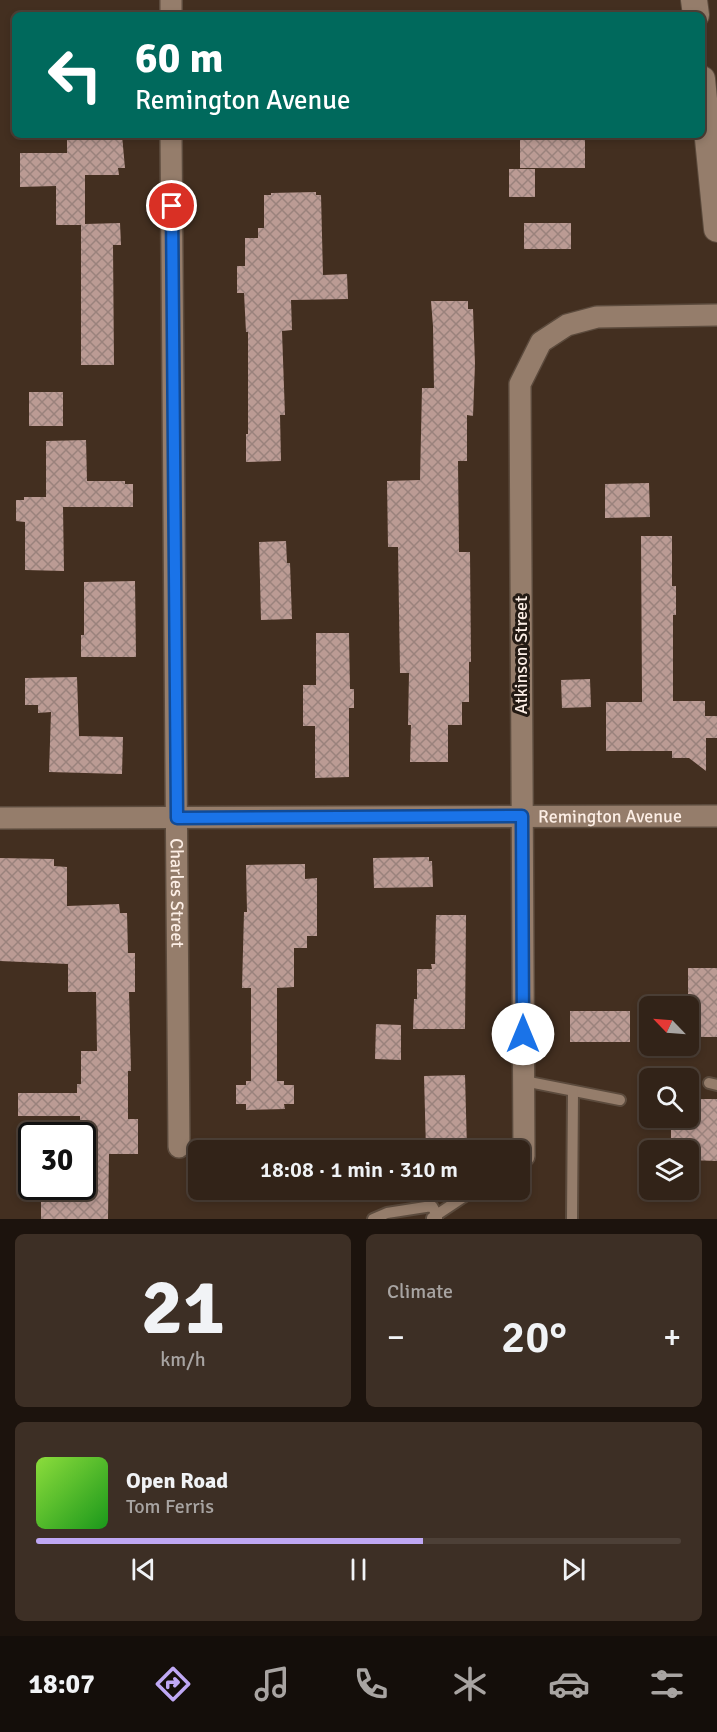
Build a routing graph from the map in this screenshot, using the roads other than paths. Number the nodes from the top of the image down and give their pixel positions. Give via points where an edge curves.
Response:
1 (705, 109) edge
2 (171, 138) edge
3 (717, 229) edge
4 (717, 315) edge
5 (522, 816) junction
6 (717, 816) edge
7 (0, 818) edge
8 (177, 818) junction
9 (524, 1082) junction
10 (573, 1091) junction
11 (620, 1100) dead end
12 (522, 1140) edge
13 (179, 1147) dead end
14 (460, 1200) edge
15 (435, 1218) edge
16 (373, 1219) edge
17 (572, 1219) edge

1 - 3 street
2 - 8 street, Charles Street
4 - 5 street, Atkinson Street via 597,316 567,325 541,342 520,384
5 - 6 street, Remington Avenue
5 - 8 street, Remington Avenue
5 - 9 street, Atkinson Street
7 - 8 street, Remington Avenue
8 - 13 street, Charles Street
9 - 10 lane
9 - 12 street, Atkinson Street
10 - 11 lane
10 - 17 lane
14 - 15 lane
15 - 16 lane via 432,1206

